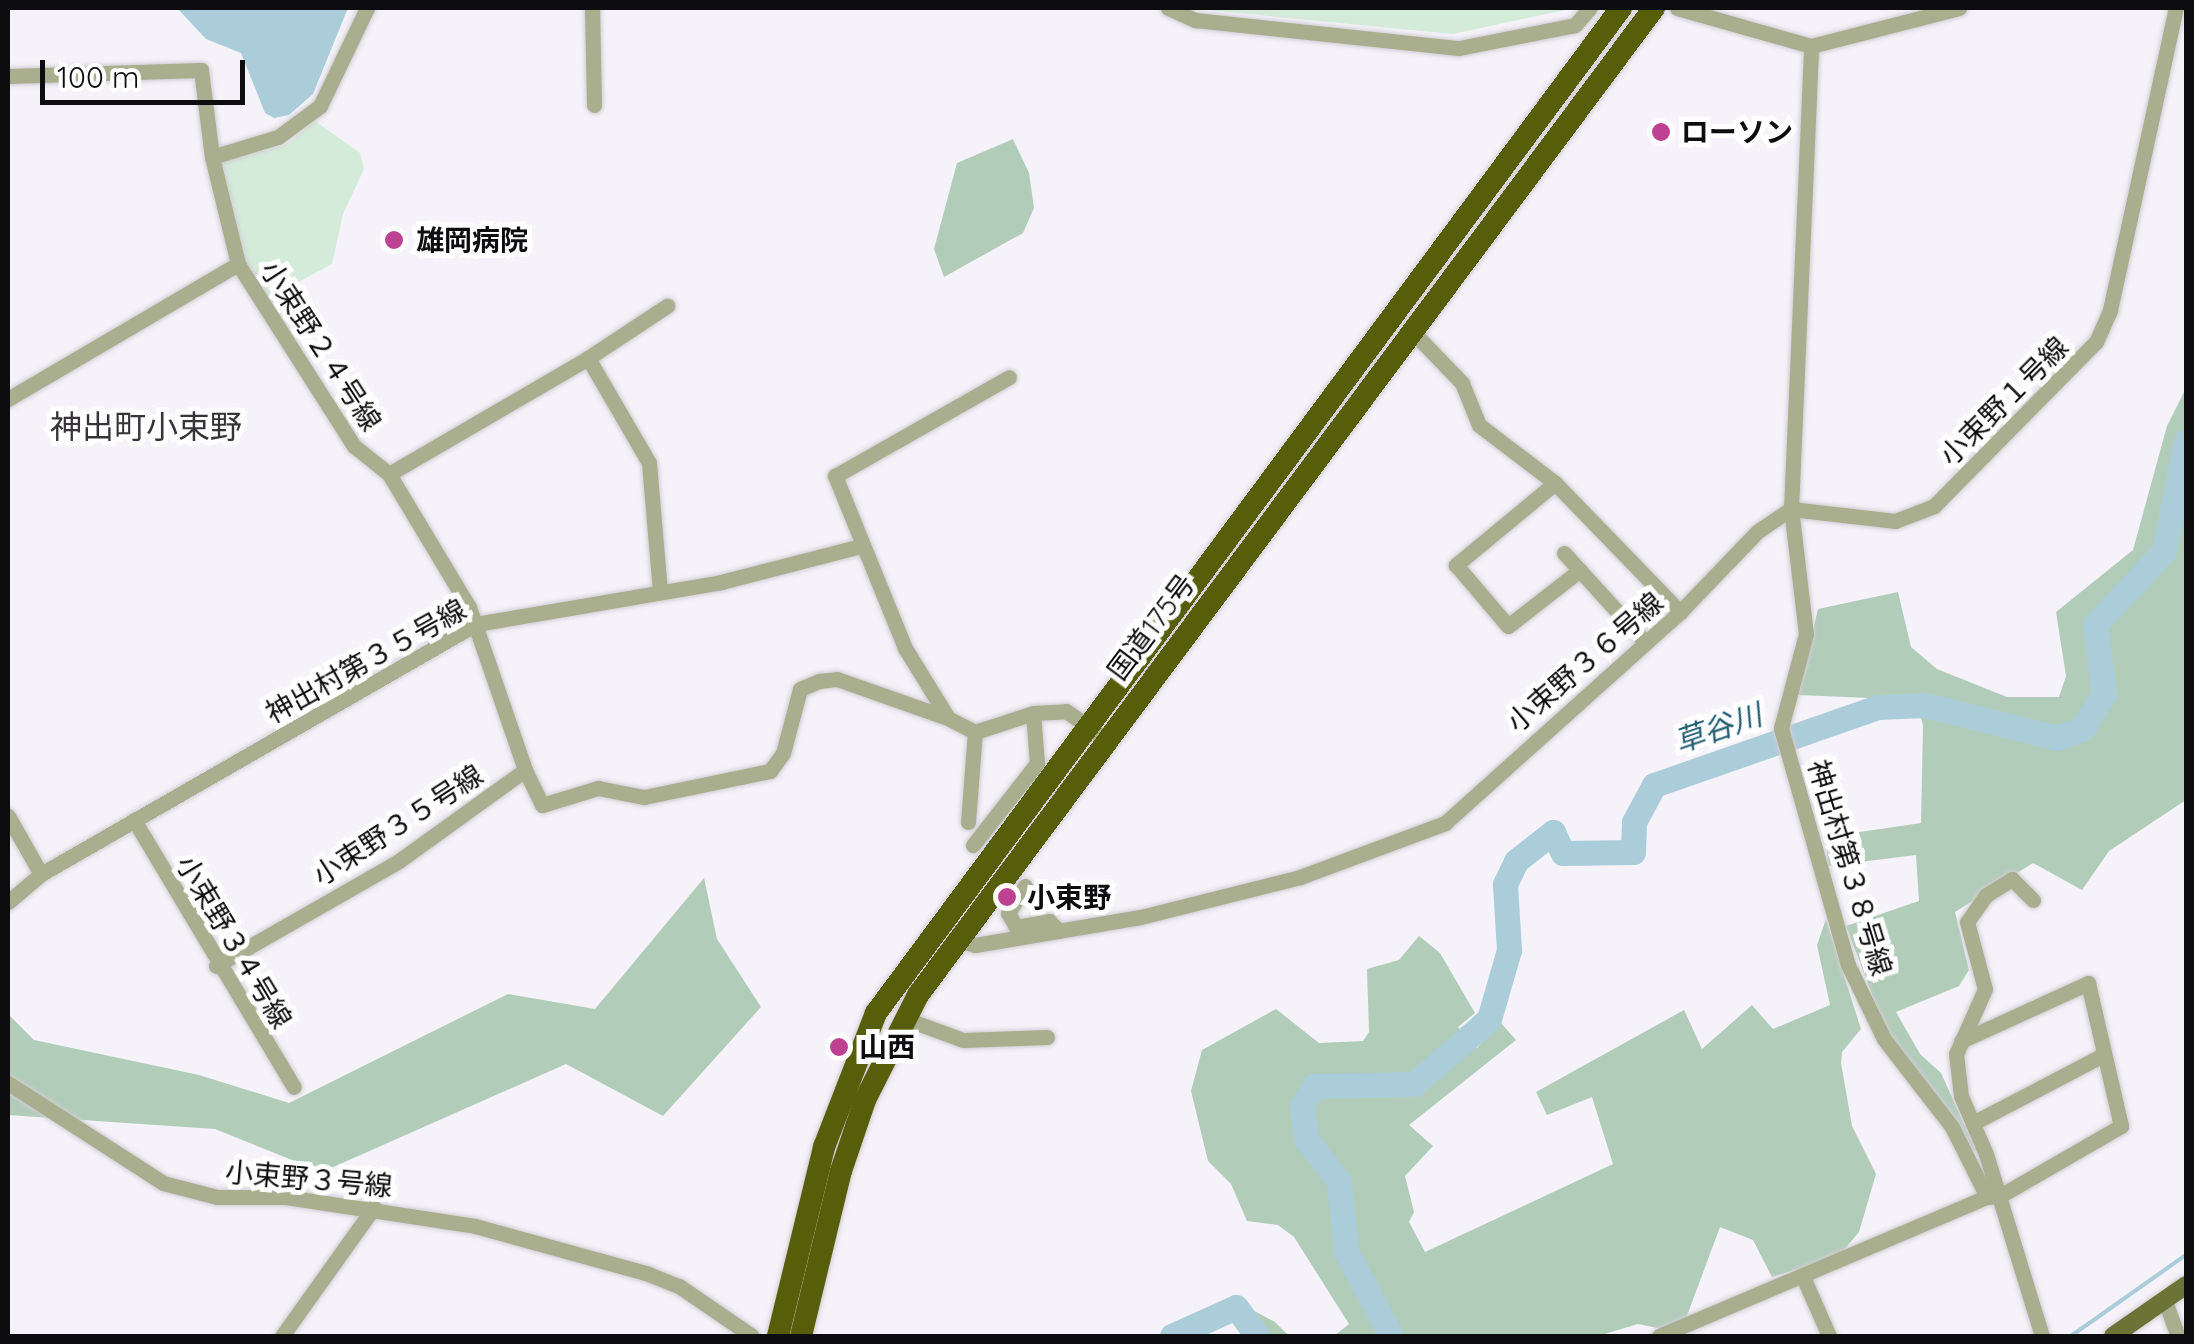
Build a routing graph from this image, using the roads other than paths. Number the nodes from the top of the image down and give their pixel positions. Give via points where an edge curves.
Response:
1 (367, 8) edge
2 (592, 8) edge
3 (1168, 8) edge
4 (1621, 8) edge
5 (1654, 8) edge
6 (1677, 8) edge
7 (1953, 8) edge
8 (2176, 8) edge
9 (1585, 13) edge
10 (1598, 40) junction
11 (1811, 46) junction
12 (8, 76) edge
13 (594, 105) dead end
14 (212, 157) junction
15 (238, 264) junction
16 (667, 306) dead end
17 (1411, 330) junction
18 (588, 358) junction
19 (1009, 377) dead end
20 (8, 399) edge
21 (389, 474) junction
22 (1555, 483) junction
23 (1790, 509) junction
24 (862, 546) junction
25 (1564, 552) dead end
26 (1580, 570) junction
27 (660, 591) junction
28 (1680, 612) junction
29 (476, 624) junction
30 (1645, 642) junction
31 (1033, 713) junction
32 (948, 718) junction
33 (1086, 723) junction
34 (975, 732) junction
35 (1106, 739) junction
36 (525, 770) junction
37 (8, 816) edge
38 (134, 820) junction
39 (968, 822) dead end
40 (973, 845) dead end
41 (41, 874) junction
42 (1026, 886) dead end
43 (2032, 900) dead end
44 (8, 902) edge
45 (1059, 931) junction
46 (954, 939) junction
47 (216, 966) junction
48 (903, 1018) junction
49 (1047, 1037) dead end
50 (1961, 1041) junction
51 (2103, 1054) junction
52 (8, 1083) edge
53 (294, 1087) dead end
54 (1973, 1122) junction
55 (1994, 1196) junction
56 (374, 1207) junction
57 (1804, 1279) junction
58 (2186, 1285) edge
59 (2165, 1302) junction
60 (282, 1336) edge
61 (752, 1336) edge
62 (778, 1336) edge
63 (801, 1336) edge
64 (1658, 1336) edge
65 (1830, 1336) edge
66 (2042, 1336) edge
67 (2112, 1336) edge
68 (2178, 1336) edge

1 - 14 street via 320,106 278,137
2 - 13 street
3 - 9 street via 1195,20 1458,48 1575,26
4 - 10 highway, 国道175号
5 - 17 highway, 国道175号
6 - 11 street
7 - 11 street
8 - 23 street, 小束野１号線 via 2110,310 2096,342 1934,506 1895,521
9 - 10 street
10 - 33 highway, 国道175号
11 - 23 street
12 - 14 street, 小束野２４号線 via 201,70
14 - 15 street, 小束野２４号線
15 - 20 street
15 - 21 street, 小束野２４号線 via 354,446
16 - 18 street
17 - 22 street via 1462,383 1478,425
17 - 35 highway, 国道175号
18 - 21 street
18 - 27 street via 649,463
19 - 24 street via 835,476
21 - 29 street, 小束野２４号線
22 - 26 street via 1456,566 1508,626
22 - 28 street
23 - 28 street, 小束野３６号線 via 1758,531
23 - 55 street, 神出村第３８号線 via 1806,634 1781,728 1848,966 1884,1040 1952,1127
24 - 27 street, 神出村第３５号線
24 - 32 street via 905,648
25 - 26 street
26 - 30 street
27 - 29 street, 神出村第３５号線
28 - 30 street, 小束野３６号線
29 - 36 street, 小束野３５号線
29 - 38 street, 神出村第３５号線
30 - 45 street, 小束野３６号線 via 1444,823 1253,890
31 - 33 street via 1066,712
31 - 34 street
31 - 40 street via 1037,762
32 - 34 street
32 - 36 street via 837,679 819,680 800,689 783,753 770,771 644,798 598,788 542,804
33 - 35 street
33 - 62 highway, 国道175号 via 876,1012 824,1147
34 - 39 street
35 - 46 highway, 国道175号
36 - 47 street, 小束野３５号線 via 399,861
37 - 41 street
38 - 41 street, 神出村第３５号線
38 - 47 street, 小束野３４号線
41 - 44 street
42 - 45 street via 1008,913 1016,927 1048,921
43 - 50 street via 2012,880 1986,895 1967,922 1984,988
45 - 46 street, 小束野３６号線 via 976,945
46 - 48 highway, 国道175号
47 - 53 street, 小束野３４号線
48 - 49 street via 962,1040
48 - 63 highway, 国道175号 via 841,1170
50 - 51 street via 2088,983
50 - 54 street via 1961,1096
51 - 54 street
51 - 55 street via 2121,1126
52 - 56 street, 小束野３号線 via 164,1183 217,1197
54 - 55 street
55 - 57 street
55 - 66 street
56 - 60 street
56 - 61 street, 小束野３号線 via 646,1273 678,1286
57 - 64 street
57 - 65 street
58 - 59 main road
59 - 67 main road
59 - 68 street

